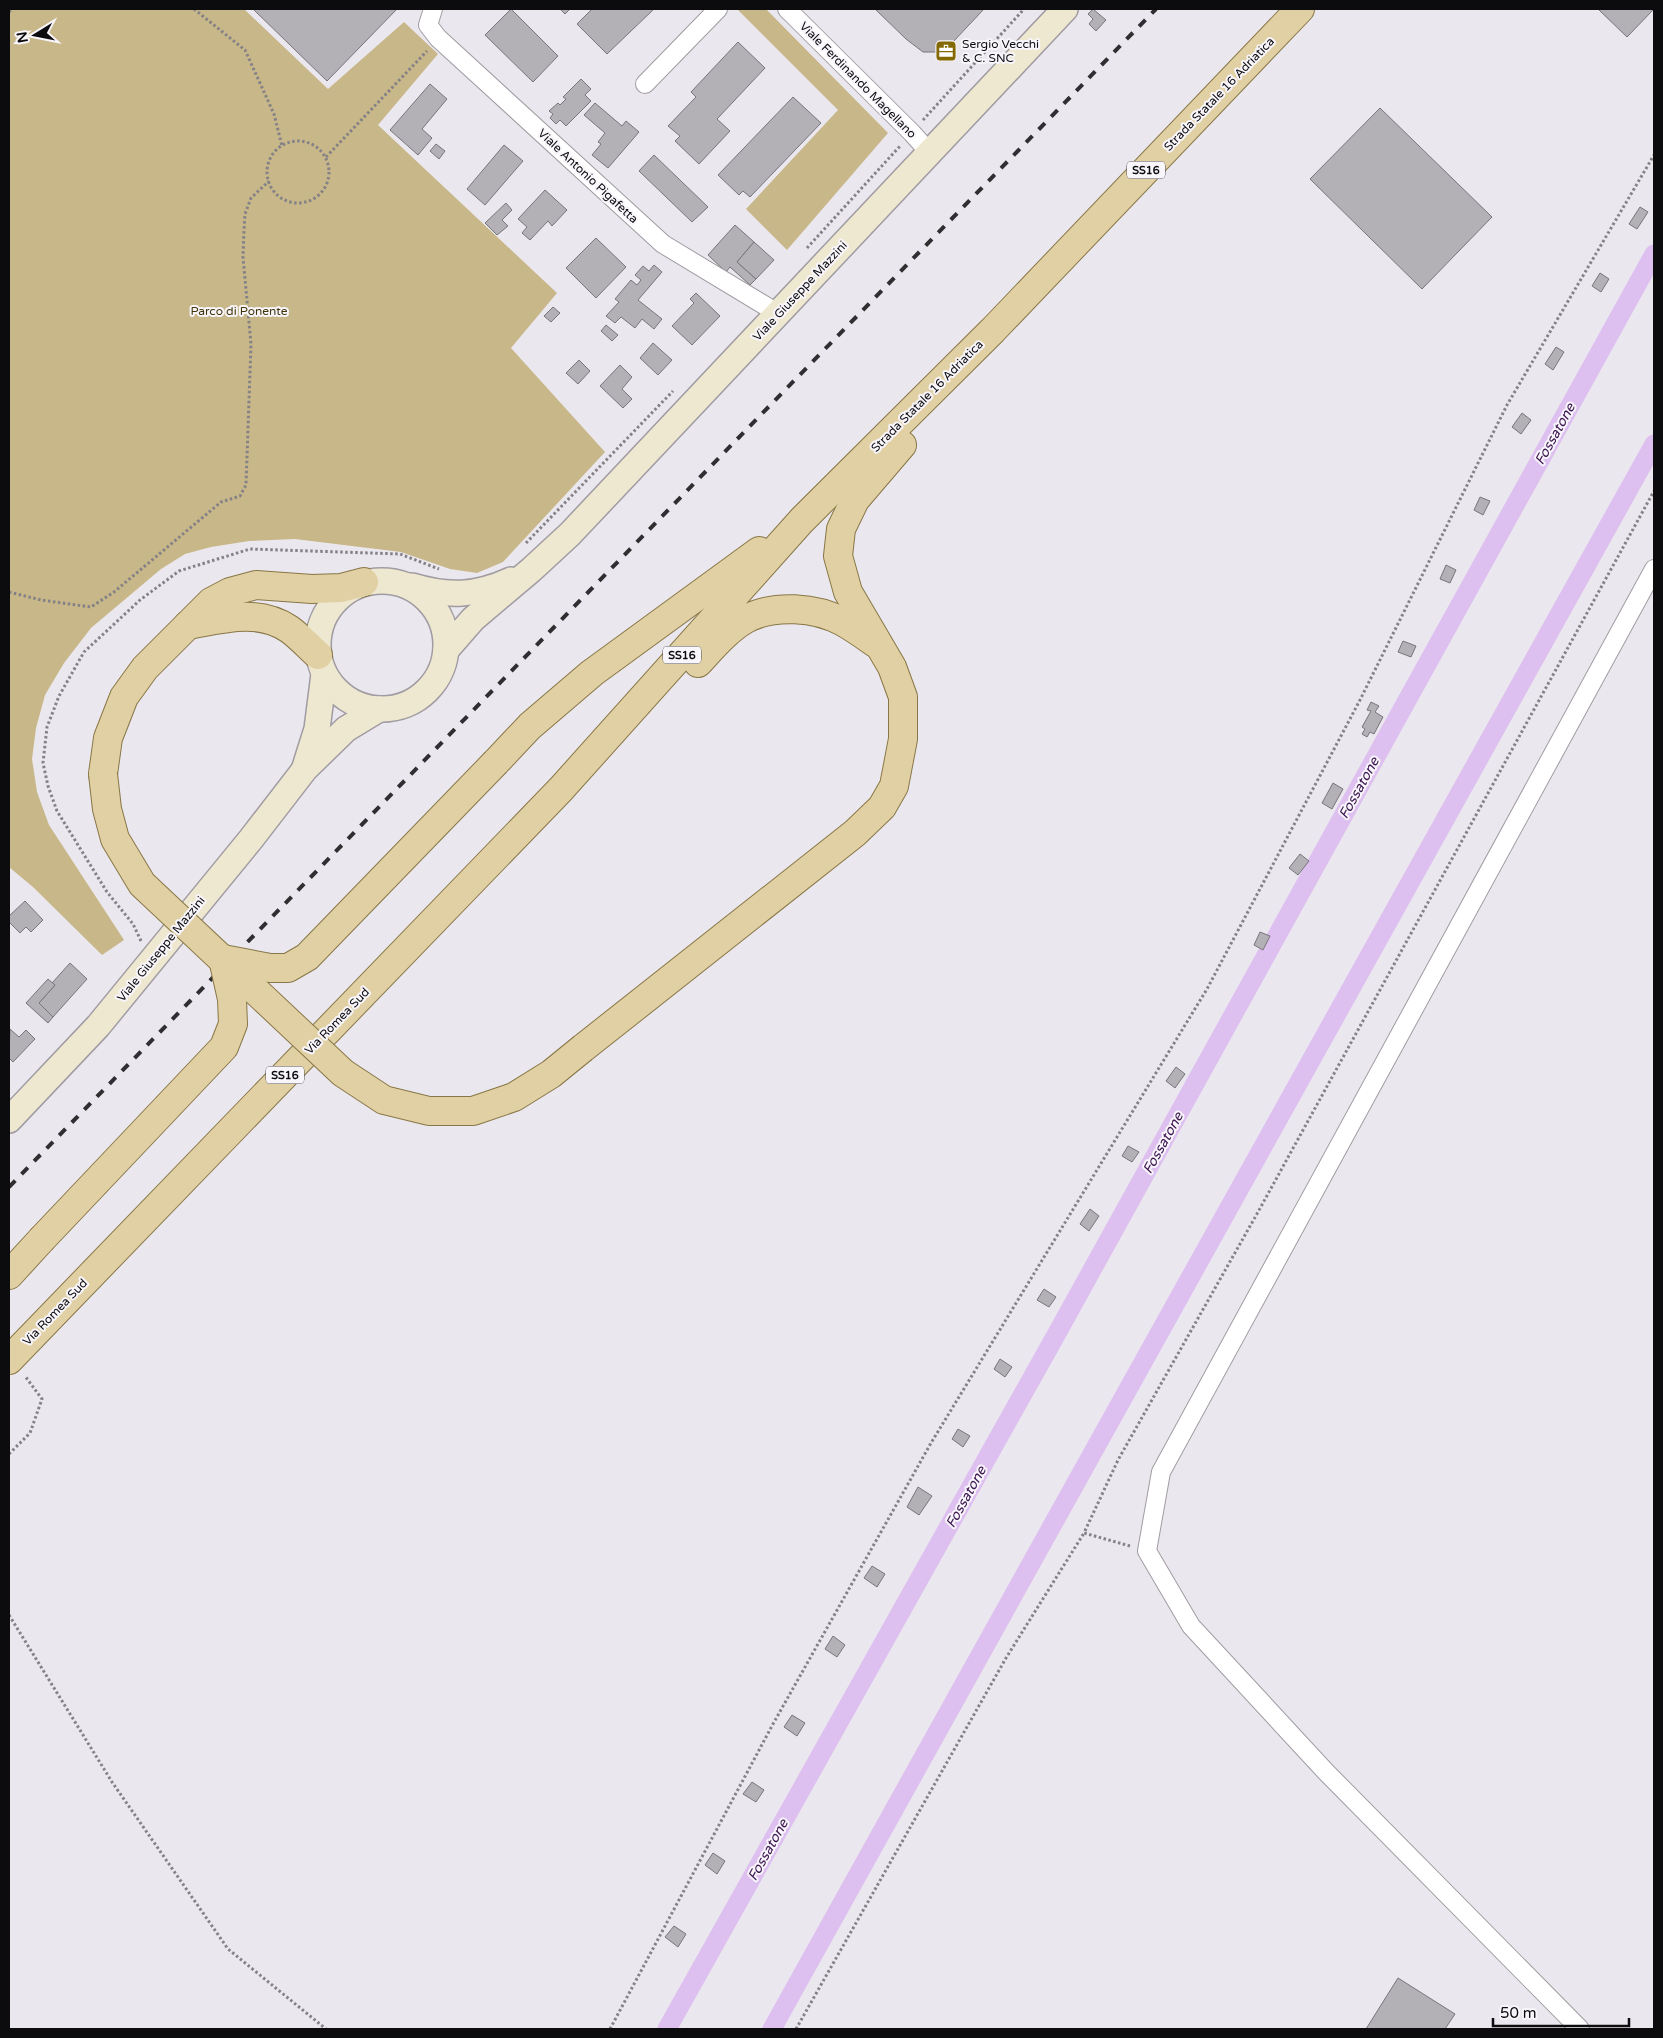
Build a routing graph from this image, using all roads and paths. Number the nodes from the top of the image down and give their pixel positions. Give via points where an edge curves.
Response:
1 (12, 9) edge
2 (194, 9) edge
3 (433, 9) edge
4 (718, 9) edge
5 (787, 9) edge
6 (1024, 9) edge
7 (1065, 9) edge
8 (1300, 9) edge
9 (9, 12) edge
10 (438, 38) junction
11 (645, 84) dead end
12 (912, 133) junction
13 (282, 146) junction
14 (929, 152) junction
15 (1654, 155) edge
16 (326, 157) junction
17 (269, 181) junction
18 (805, 251) dead end
19 (779, 314) junction
20 (992, 330) junction
21 (676, 388) dead end
22 (1654, 491) edge
23 (802, 520) junction
24 (525, 560) junction
25 (1654, 568) edge
26 (441, 570) dead end
27 (364, 582) junction
28 (405, 584) junction
29 (9, 592) edge
30 (188, 625) junction
31 (882, 648) junction
32 (446, 650) junction
33 (321, 664) junction
34 (379, 709) junction
35 (304, 769) junction
36 (561, 789) junction
37 (140, 945) dead end
38 (222, 959) junction
39 (9, 1120) edge
40 (9, 1274) edge
41 (10, 1359) edge
42 (9, 1454) edge
43 (1084, 1533) junction
44 (1147, 1551) junction
45 (9, 1615) edge
46 (326, 2029) edge
47 (610, 2029) edge
48 (796, 2029) edge
49 (1580, 2029) edge

1 - 9 path
2 - 13 path via 245,50 274,114
3 - 10 street, Viale Antonio Pigafetta via 428,25
4 - 11 street
5 - 12 street, Viale Ferdinando Magellano
6 - 12 path
7 - 14 street, Viale Giuseppe Mazzini
8 - 20 main road, Strada Statale 16 Adriatica / SS16
10 - 16 path
10 - 19 street, Viale Antonio Pigafetta via 663,244
12 - 14 street, Viale Ferdinando Magellano
12 - 18 path
13 - 16 path via 301,141 319,149
13 - 17 path via 269,162
14 - 19 street, Viale Giuseppe Mazzini
15 - 47 path via 1507,405 1360,700 1208,989 931,1443 773,1724
16 - 17 path via 329,177 319,195 310,200 300,203 285,200
17 - 29 path via 251,198 245,214 243,257 251,344 246,484 240,496 221,502 114,592 91,607
19 - 24 street, Viale Giuseppe Mazzini via 570,534
20 - 23 main road, Strada Statale 16 Adriatica / SS16
20 - 31 main road via 932,413 855,500 841,529 838,556 848,592
21 - 24 path
22 - 43 path via 1118,1460
23 - 36 main road, Strada Statale 16 Adriatica / SS16
23 - 38 main road, bridge via 592,673 530,726 306,957 288,968
24 - 28 street via 494,588 468,594 432,592
24 - 32 street
25 - 44 street via 1161,1472
26 - 37 path via 400,554 250,549 179,571 140,600 84,652 59,696 47,728 43,763 57,811 107,892 133,924 141,939
27 - 28 street via 385,580
27 - 30 main road via 341,588 312,589 256,585 230,592 211,602
27 - 33 street via 333,602 323,618 318,636
28 - 32 street via 423,594 436,610 444,629
30 - 33 main road via 232,617 261,617 289,629
30 - 38 main road, bridge via 145,668 124,697 108,738 102,774 115,840 142,884
31 - 36 main road via 841,621 801,609 771,610 746,619 723,637 616,747
31 - 38 main road, bridge via 903,697 903,739 894,786 882,808 855,834 551,1074 514,1097 472,1111 429,1111 384,1100 343,1073
32 - 34 street via 442,669 432,686 416,699 398,707
33 - 34 street via 334,688 346,699
33 - 35 street via 317,729
34 - 35 street via 346,729
35 - 39 street, Viale Giuseppe Mazzini via 98,1026
36 - 41 main road, Via Romea Sud / SS16
38 - 40 main road, bridge via 232,999 233,1024 224,1047
41 - 42 path via 42,1399 30,1433
43 - 44 path
43 - 48 path via 1001,1667
44 - 49 street via 1191,1626 1326,1772
45 - 46 path via 112,1782 228,1949

